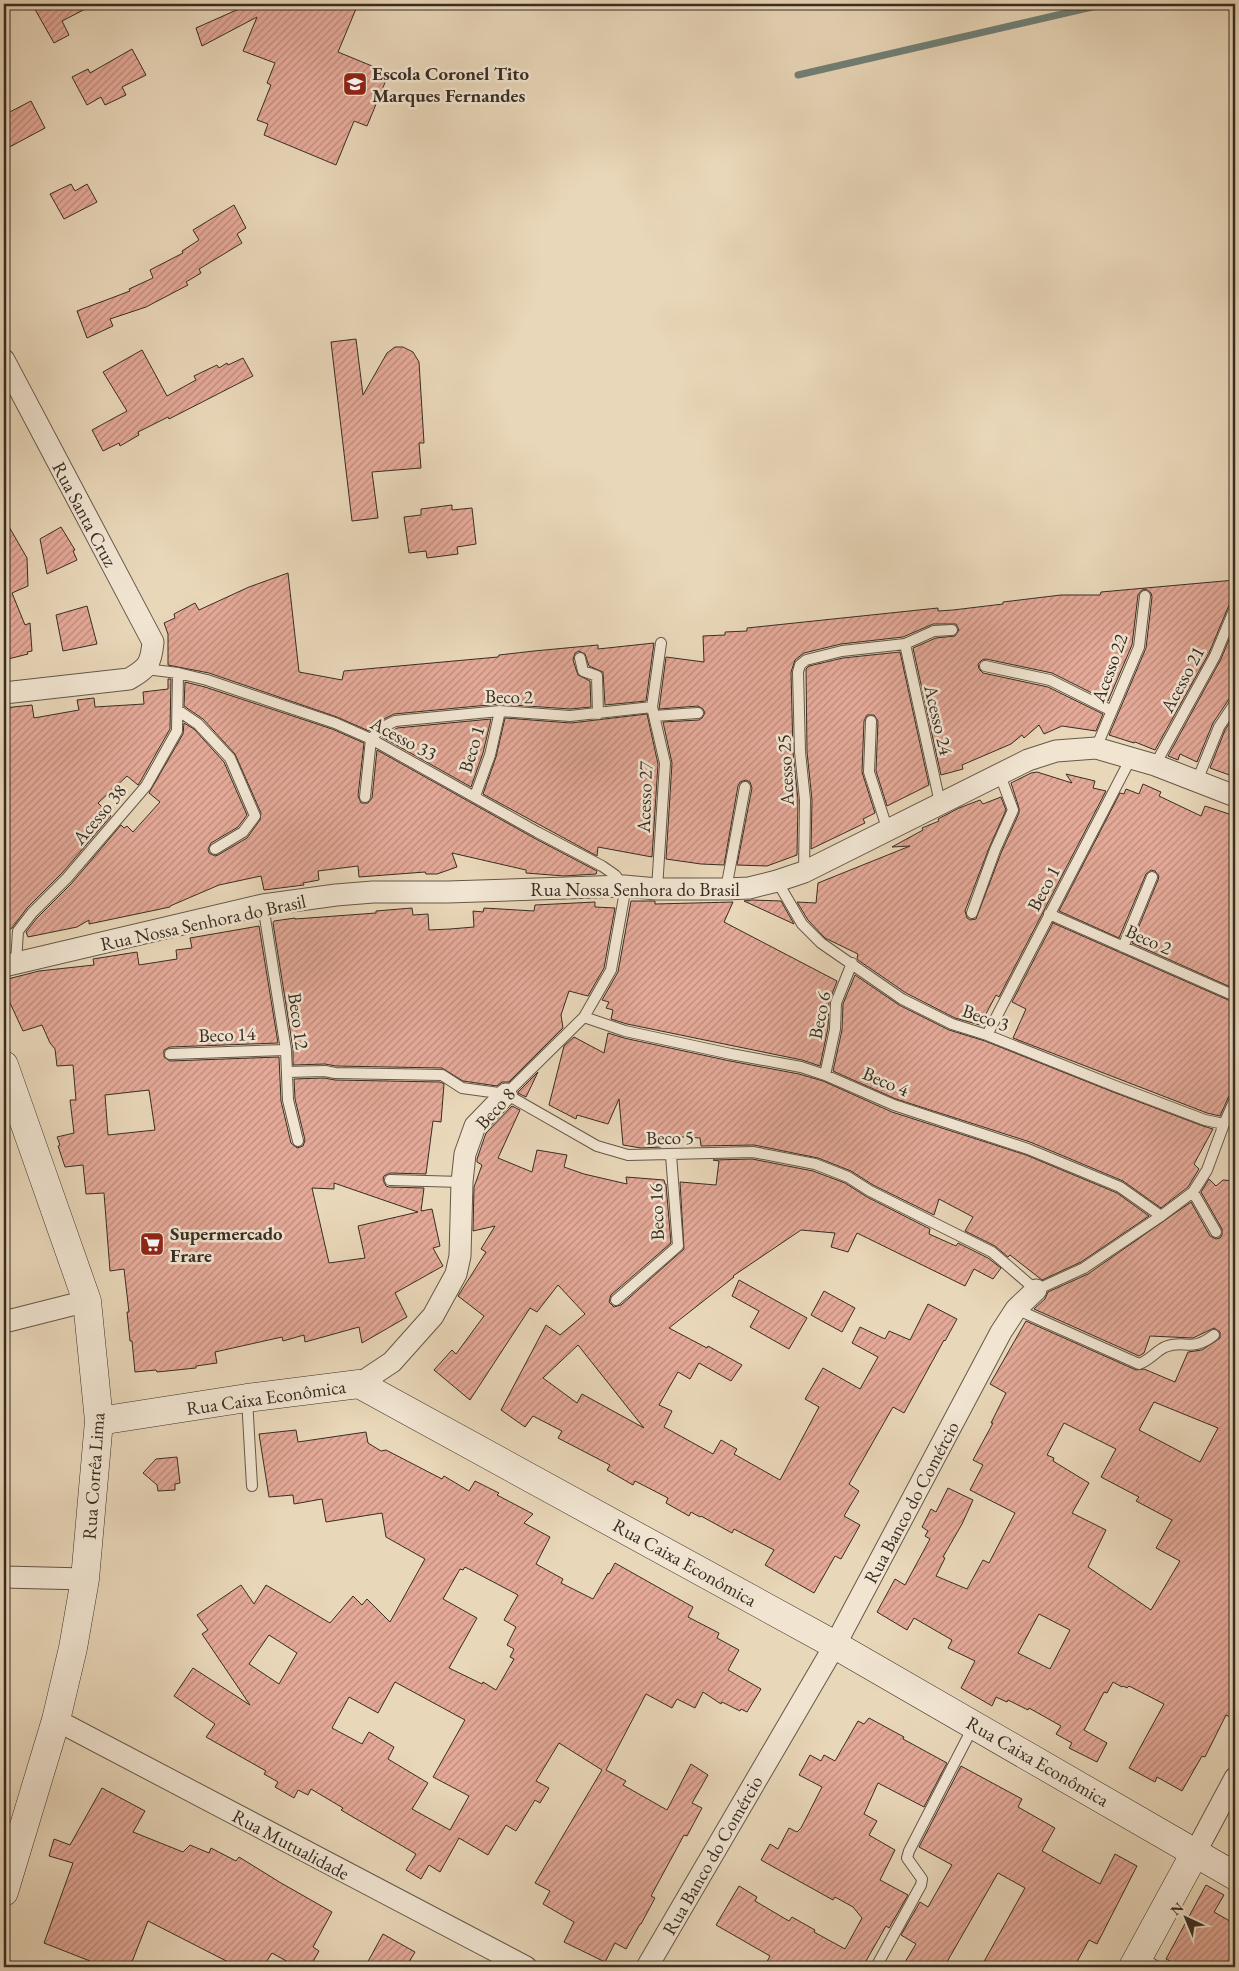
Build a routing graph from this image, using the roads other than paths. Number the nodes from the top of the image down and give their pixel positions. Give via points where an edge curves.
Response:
1 (4, 360) edge
2 (1145, 596) dead end
3 (1235, 608) edge
4 (952, 630) dead end
5 (661, 643) dead end
6 (905, 644) junction
7 (580, 658) dead end
8 (985, 666) dead end
9 (146, 669) junction
10 (178, 673) junction
11 (4, 693) edge
12 (1235, 702) edge
13 (179, 711) junction
14 (500, 711) junction
15 (653, 711) junction
16 (1112, 711) junction
17 (698, 713) dead end
18 (598, 714) junction
19 (871, 721) dead end
20 (371, 739) junction
21 (1096, 748) junction
22 (1131, 758) junction
23 (1155, 765) junction
24 (1000, 775) junction
25 (1197, 781) junction
26 (746, 787) dead end
27 (475, 796) junction
28 (1235, 796) edge
29 (365, 797) dead end
30 (940, 804) junction
31 (888, 831) junction
32 (215, 849) dead end
33 (804, 872) junction
34 (1152, 877) dead end
35 (777, 882) junction
36 (624, 886) junction
37 (656, 889) junction
38 (726, 889) junction
39 (263, 905) junction
40 (972, 913) dead end
41 (1049, 914) junction
42 (1123, 947) junction
43 (852, 963) junction
44 (10, 964) edge
45 (1235, 996) edge
46 (584, 1017) junction
47 (987, 1034) junction
48 (286, 1050) junction
49 (170, 1054) dead end
50 (4, 1065) edge
51 (287, 1072) junction
52 (825, 1075) junction
53 (506, 1094) junction
54 (1235, 1099) edge
55 (1224, 1124) junction
56 (298, 1141) dead end
57 (671, 1155) junction
58 (390, 1180) dead end
59 (462, 1182) junction
60 (1193, 1192) junction
61 (1161, 1216) junction
62 (1216, 1232) dead end
63 (1036, 1290) junction
64 (616, 1300) dead end
65 (87, 1301) junction
66 (1016, 1309) junction
67 (4, 1322) edge
68 (1214, 1335) dead end
69 (359, 1384) junction
70 (247, 1398) junction
71 (99, 1421) junction
72 (252, 1486) dead end
73 (4, 1577) edge
74 (85, 1579) junction
75 (835, 1644) junction
76 (56, 1720) junction
77 (974, 1724) junction
78 (1235, 1778) edge
79 (1195, 1853) junction
80 (1235, 1876) edge
81 (4, 1892) edge
82 (1143, 1964) edge
83 (526, 1967) edge
84 (647, 1967) edge
85 (876, 1967) edge

1 - 9 street, Rua Santa Cruz via 153,642
2 - 16 lane, Acesso 22 via 1139,647
3 - 23 lane, Acesso 21 via 1215,656
4 - 6 lane via 934,631
5 - 15 lane
6 - 30 lane, Acesso 24
6 - 33 lane, Acesso 25 via 842,650 806,660 800,665
7 - 18 lane via 583,671 597,676
8 - 16 lane via 1050,680
9 - 10 lane, Acesso 33
9 - 11 street via 129,679
10 - 13 lane, Acesso 38
10 - 20 lane, Acesso 33 via 335,723
12 - 25 lane via 1219,727
13 - 32 lane via 198,724 230,758 255,816 243,832
13 - 44 lane, Acesso 38 via 178,731 146,786 18,931
14 - 18 lane, Beco 2 via 570,716
14 - 20 lane, Beco 2 via 394,721
14 - 27 lane, Beco 1 via 490,755
15 - 17 lane, Beco 2
15 - 18 lane, Beco 2
15 - 37 lane, Acesso 27 via 665,763
16 - 21 lane, Acesso 22
19 - 31 lane via 869,772
20 - 27 lane, Acesso 33
20 - 29 lane
21 - 22 street, Rua Nossa Senhora do Brasil
21 - 24 street, Rua Nossa Senhora do Brasil via 1056,751 1028,760
22 - 23 street, Rua Nossa Senhora do Brasil
22 - 41 lane, Beco 1
23 - 25 street, Rua Nossa Senhora do Brasil
24 - 30 street, Rua Nossa Senhora do Brasil
24 - 40 lane via 1013,810
25 - 28 street, Rua Nossa Senhora do Brasil
26 - 38 lane
27 - 36 lane, Acesso 33 via 602,866 616,875
30 - 31 street, Rua Nossa Senhora do Brasil
31 - 33 street, Rua Nossa Senhora do Brasil
33 - 35 street, Rua Nossa Senhora do Brasil
34 - 42 lane
35 - 38 street, Rua Nossa Senhora do Brasil
35 - 43 lane, Beco 3 via 802,924 821,943
36 - 37 street, Rua Nossa Senhora do Brasil
36 - 39 street, Rua Nossa Senhora do Brasil via 373,892
36 - 46 lane, Beco 8 via 611,970
37 - 38 street, Rua Nossa Senhora do Brasil
39 - 44 street, Rua Nossa Senhora do Brasil
39 - 48 lane, Beco 12
41 - 42 lane, Beco 2
41 - 47 lane, Beco 1
42 - 45 lane, Beco 2
43 - 47 lane, Beco 3 via 902,999 952,1024
43 - 52 lane, Beco 6 via 836,1003 835,1029
46 - 52 lane, Beco 4 via 625,1031 792,1065
46 - 53 lane, Beco 8
47 - 55 lane, Beco 3 via 1115,1086
48 - 49 lane, Beco 14
48 - 51 lane, Beco 12
50 - 65 street, Rua Corrêa Lima
51 - 53 lane, Beco 5 via 442,1075 462,1088
51 - 56 lane, Beco 12 via 288,1100
52 - 61 lane, Beco 4 via 894,1105 1028,1149 1120,1187
53 - 57 lane, Beco 5 via 597,1146 628,1155
53 - 59 street, Beco 8 via 475,1126 465,1154
54 - 55 lane, Rua Banco do Comércio
55 - 60 lane, Rua Banco do Comércio via 1207,1170
57 - 63 lane, Beco 5 via 753,1152 815,1164 848,1177 992,1252
57 - 64 lane, Beco 16 via 678,1246
58 - 59 lane
59 - 69 street, Beco 8 via 460,1256 456,1274 433,1316 392,1362
60 - 61 lane, Rua Banco do Comércio
60 - 62 lane
61 - 63 lane, Rua Banco do Comércio via 1084,1268
63 - 66 street, Rua Banco do Comércio
65 - 67 street
65 - 71 street, Rua Corrêa Lima
66 - 68 lane via 1139,1364 1163,1348 1204,1343
66 - 75 street, Rua Banco do Comércio
69 - 70 street, Rua Caixa Econômica
69 - 75 street, Rua Caixa Econômica
70 - 71 street, Rua Caixa Econômica
70 - 72 lane
71 - 74 street, Rua Corrêa Lima
73 - 74 street
74 - 76 street, Rua Corrêa Lima
75 - 77 street, Rua Caixa Econômica
75 - 84 street, Rua Banco do Comércio
76 - 81 street, Rua Corrêa Lima
76 - 83 street, Rua Mutualidade
77 - 79 street, Rua Caixa Econômica
77 - 85 lane via 909,1851 907,1858 922,1879 921,1886
78 - 79 street
79 - 80 street, Rua Caixa Econômica
79 - 82 street

